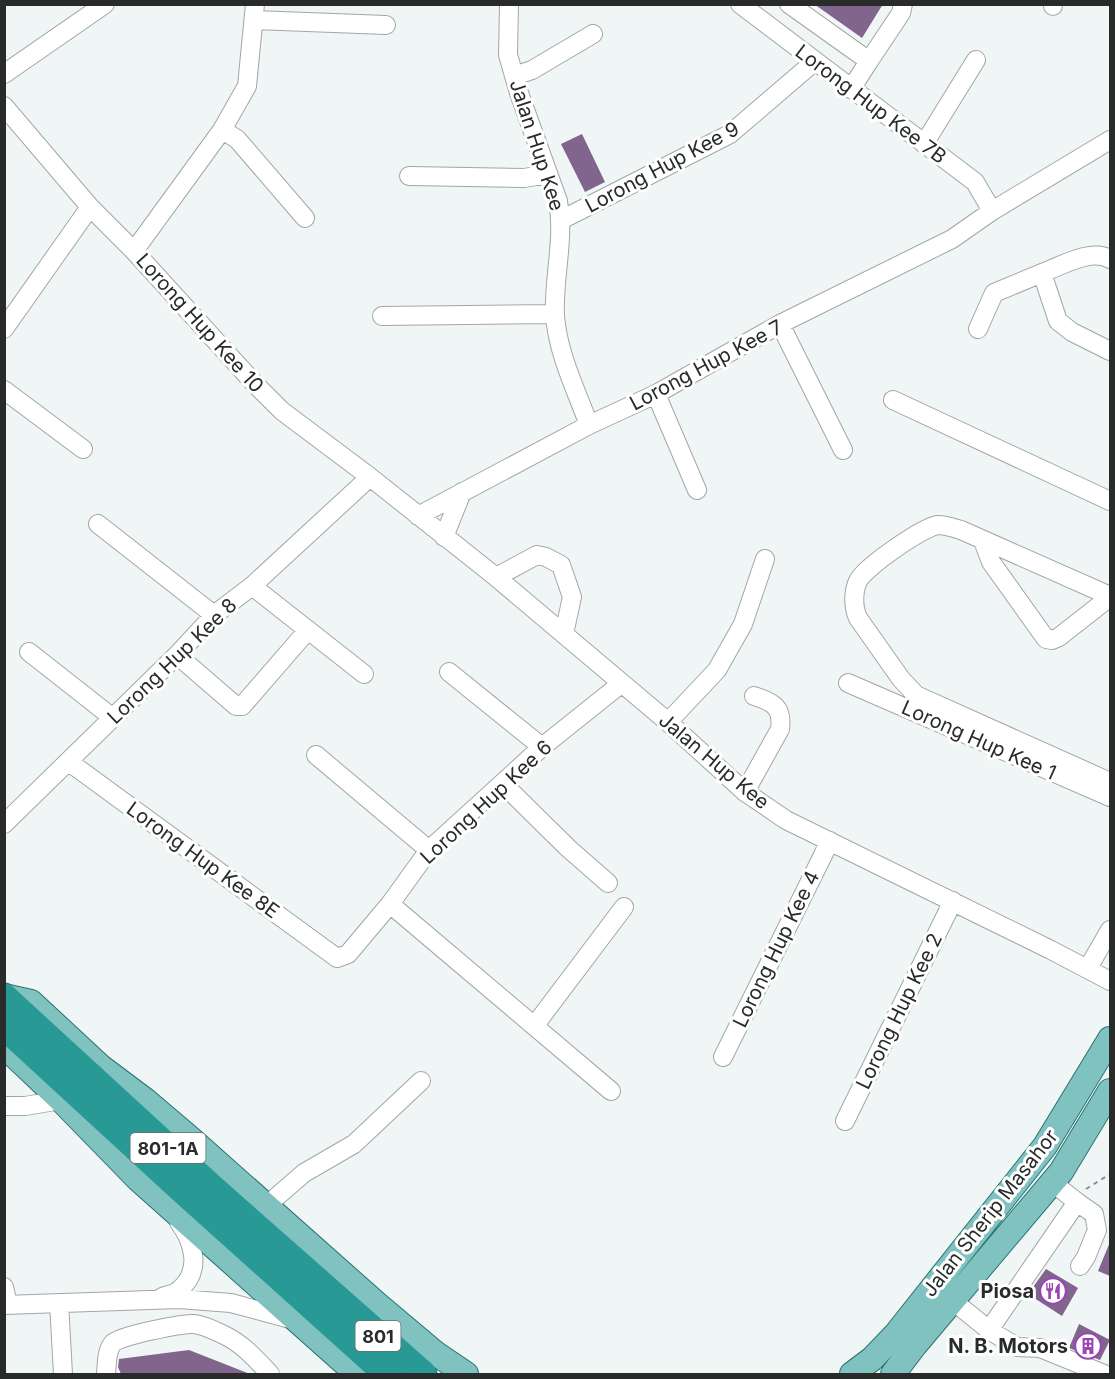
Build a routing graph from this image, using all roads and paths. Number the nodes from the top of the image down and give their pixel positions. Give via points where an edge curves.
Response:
1 (105, 4) edge
2 (509, 4) edge
3 (740, 4) edge
4 (789, 4) edge
5 (903, 4) edge
6 (255, 12) edge
7 (807, 18) junction
8 (386, 25) dead end
9 (593, 34) dead end
10 (791, 44) junction
11 (976, 60) dead end
12 (869, 61) junction
13 (814, 62) junction
14 (4, 74) edge
15 (514, 76) junction
16 (851, 89) junction
17 (5, 109) edge
18 (222, 130) junction
19 (1110, 140) edge
20 (924, 144) junction
21 (548, 174) junction
22 (409, 176) dead end
23 (90, 207) junction
24 (992, 212) junction
25 (305, 218) dead end
26 (561, 220) junction
27 (134, 250) junction
28 (1110, 259) edge
29 (1042, 273) junction
30 (555, 314) junction
31 (382, 316) dead end
32 (780, 324) junction
33 (4, 329) edge
34 (978, 329) dead end
35 (1110, 351) edge
36 (4, 390) edge
37 (656, 394) junction
38 (893, 400) dead end
39 (589, 425) junction
40 (83, 449) dead end
41 (843, 450) dead end
42 (370, 477) junction
43 (697, 490) dead end
44 (462, 492) junction
45 (1110, 501) edge
46 (418, 516) junction
47 (98, 524) dead end
48 (444, 537) junction
49 (983, 541) junction
50 (765, 559) dead end
51 (496, 577) junction
52 (252, 585) junction
53 (1110, 597) edge
54 (214, 615) junction
55 (308, 630) junction
56 (564, 634) junction
57 (29, 652) dead end
58 (177, 656) junction
59 (449, 672) dead end
60 (364, 674) dead end
61 (622, 683) junction
62 (848, 683) dead end
63 (754, 696) dead end
64 (112, 718) junction
65 (668, 722) junction
66 (542, 747) junction
67 (316, 755) dead end
68 (69, 762) junction
69 (1110, 783) edge
70 (503, 784) junction
71 (745, 792) junction
72 (1110, 797) edge
73 (4, 824) edge
74 (830, 841) junction
75 (429, 850) junction
76 (608, 883) dead end
77 (953, 902) junction
78 (390, 904) junction
79 (624, 907) dead end
80 (1110, 930) edge
81 (337, 958) joint
82 (1088, 968) junction
83 (1110, 981) edge
84 (4, 997) edge
85 (4, 1026) edge
86 (535, 1026) junction
87 (1110, 1039) edge
88 (4, 1046) edge
89 (723, 1057) dead end
90 (421, 1081) dead end
91 (611, 1091) dead end
92 (1110, 1091) edge
93 (61, 1100) junction
94 (4, 1106) edge
95 (845, 1120) dead end
96 (1110, 1174) edge
97 (1053, 1183) junction
98 (1074, 1200) junction
99 (166, 1204) junction
100 (266, 1206) junction
101 (1080, 1266) dead end
102 (4, 1287) edge
103 (157, 1299) junction
104 (953, 1301) junction
105 (59, 1303) junction
106 (6, 1305) edge
107 (317, 1311) junction
108 (988, 1330) junction
109 (915, 1345) junction
110 (63, 1374) edge
111 (106, 1374) edge
112 (270, 1374) edge
113 (357, 1374) edge
114 (387, 1374) edge
115 (423, 1374) edge
116 (466, 1374) edge
117 (852, 1374) edge
118 (893, 1374) edge
119 (906, 1374) edge
120 (1104, 1374) edge

1 - 14 street
2 - 15 street, Jalan Hup Kee via 507,55
3 - 10 street, Lorong Hup Kee 7B
4 - 7 street
5 - 12 street
6 - 8 street
6 - 18 street via 247,86
7 - 10 street
7 - 12 street
9 - 15 street via 532,70
10 - 13 street, Lorong Hup Kee 7B
11 - 20 street
12 - 16 street
13 - 16 street, Lorong Hup Kee 7B
13 - 26 street, Lorong Hup Kee 9 via 730,135
15 - 21 street, Jalan Hup Kee
16 - 20 street, Lorong Hup Kee 7B
17 - 23 street, Lorong Hup Kee 10
18 - 25 street via 237,139
18 - 27 street
19 - 24 street, Lorong Hup Kee 7
20 - 24 street, Lorong Hup Kee 7B via 975,182
21 - 22 street via 524,178
21 - 26 street, Jalan Hup Kee
23 - 27 street, Lorong Hup Kee 10
23 - 33 street
24 - 32 street, Lorong Hup Kee 7 via 952,239
26 - 30 street, Jalan Hup Kee
27 - 42 street, Lorong Hup Kee 10 via 275,404
28 - 29 street via 1091,255
29 - 34 street via 994,293
29 - 35 street via 1058,321
30 - 31 street
30 - 39 street, Jalan Hup Kee via 559,343
32 - 37 street, Lorong Hup Kee 7
32 - 41 street
36 - 40 street
37 - 39 street, Lorong Hup Kee 7
37 - 43 street
38 - 45 street
39 - 44 street, Lorong Hup Kee 7
42 - 46 street, Lorong Hup Kee 10
42 - 52 street, Lorong Hup Kee 8
44 - 46 street, Lorong Hup Kee 7
44 - 48 street
46 - 48 street, Jalan Hup Kee
47 - 54 street
48 - 51 street, Jalan Hup Kee
49 - 53 street
49 - 53 street via 991,561 1046,639 1059,637
49 - 69 street via 948,526 924,530 867,570 858,581 858,618 916,695
50 - 65 street via 743,624 717,670
51 - 56 street, Jalan Hup Kee
51 - 56 street via 537,555 561,565 572,597
52 - 54 street, Lorong Hup Kee 8
52 - 55 street
54 - 58 street, Lorong Hup Kee 8
55 - 58 street via 242,706 236,706
55 - 60 street
56 - 61 street, Jalan Hup Kee
57 - 64 street
58 - 64 street, Lorong Hup Kee 8
59 - 66 street
61 - 65 street, Jalan Hup Kee
61 - 66 street, Lorong Hup Kee 6
62 - 72 street, Lorong Hup Kee 1
63 - 71 street via 769,701 782,720
64 - 68 street, Lorong Hup Kee 8
65 - 71 street, Jalan Hup Kee
66 - 70 street, Lorong Hup Kee 6
67 - 75 street
68 - 73 street, Lorong Hup Kee 8
68 - 81 street, Lorong Hup Kee 8E
70 - 75 street, Lorong Hup Kee 6
70 - 76 street
71 - 74 street, Jalan Hup Kee via 786,820
74 - 77 street, Jalan Hup Kee
74 - 89 street, Lorong Hup Kee 4
75 - 78 street, Lorong Hup Kee 6
77 - 82 street, Jalan Hup Kee
77 - 95 street, Lorong Hup Kee 2
78 - 81 street, Lorong Hup Kee 6 via 348,954
78 - 86 street
79 - 86 street
80 - 82 street
82 - 83 street, Jalan Hup Kee
84 - 100 main road via 31,1002 101,1067 177,1127
84 - 107 highway, 801-1A via 142,1125
85 - 107 highway
86 - 91 street
87 - 117 main road, Jalan Sherip Masahor via 1045,1146 896,1334
88 - 93 main road
90 - 100 street via 354,1144 304,1173
92 - 97 main road, Jalan Sherip Masahor
93 - 94 street
93 - 99 main road
96 - 98 path
97 - 98 street
97 - 104 main road, Jalan Sherip Masahor
98 - 101 street via 1094,1214 1097,1230
98 - 108 street
99 - 103 street via 187,1233 194,1259 192,1271 178,1292
99 - 107 main road
100 - 116 main road via 435,1353
102 - 106 street
103 - 105 street
103 - 107 street
104 - 108 street
104 - 109 main road, Jalan Sherip Masahor
105 - 106 street
105 - 110 street
107 - 113 main road
107 - 114 highway, 801
107 - 115 highway, 801
108 - 120 street via 1017,1347 1040,1348
109 - 118 main road, Jalan Sherip Masahor
109 - 119 main road via 913,1363
111 - 112 street via 109,1351 115,1341 128,1335 193,1324 237,1342

